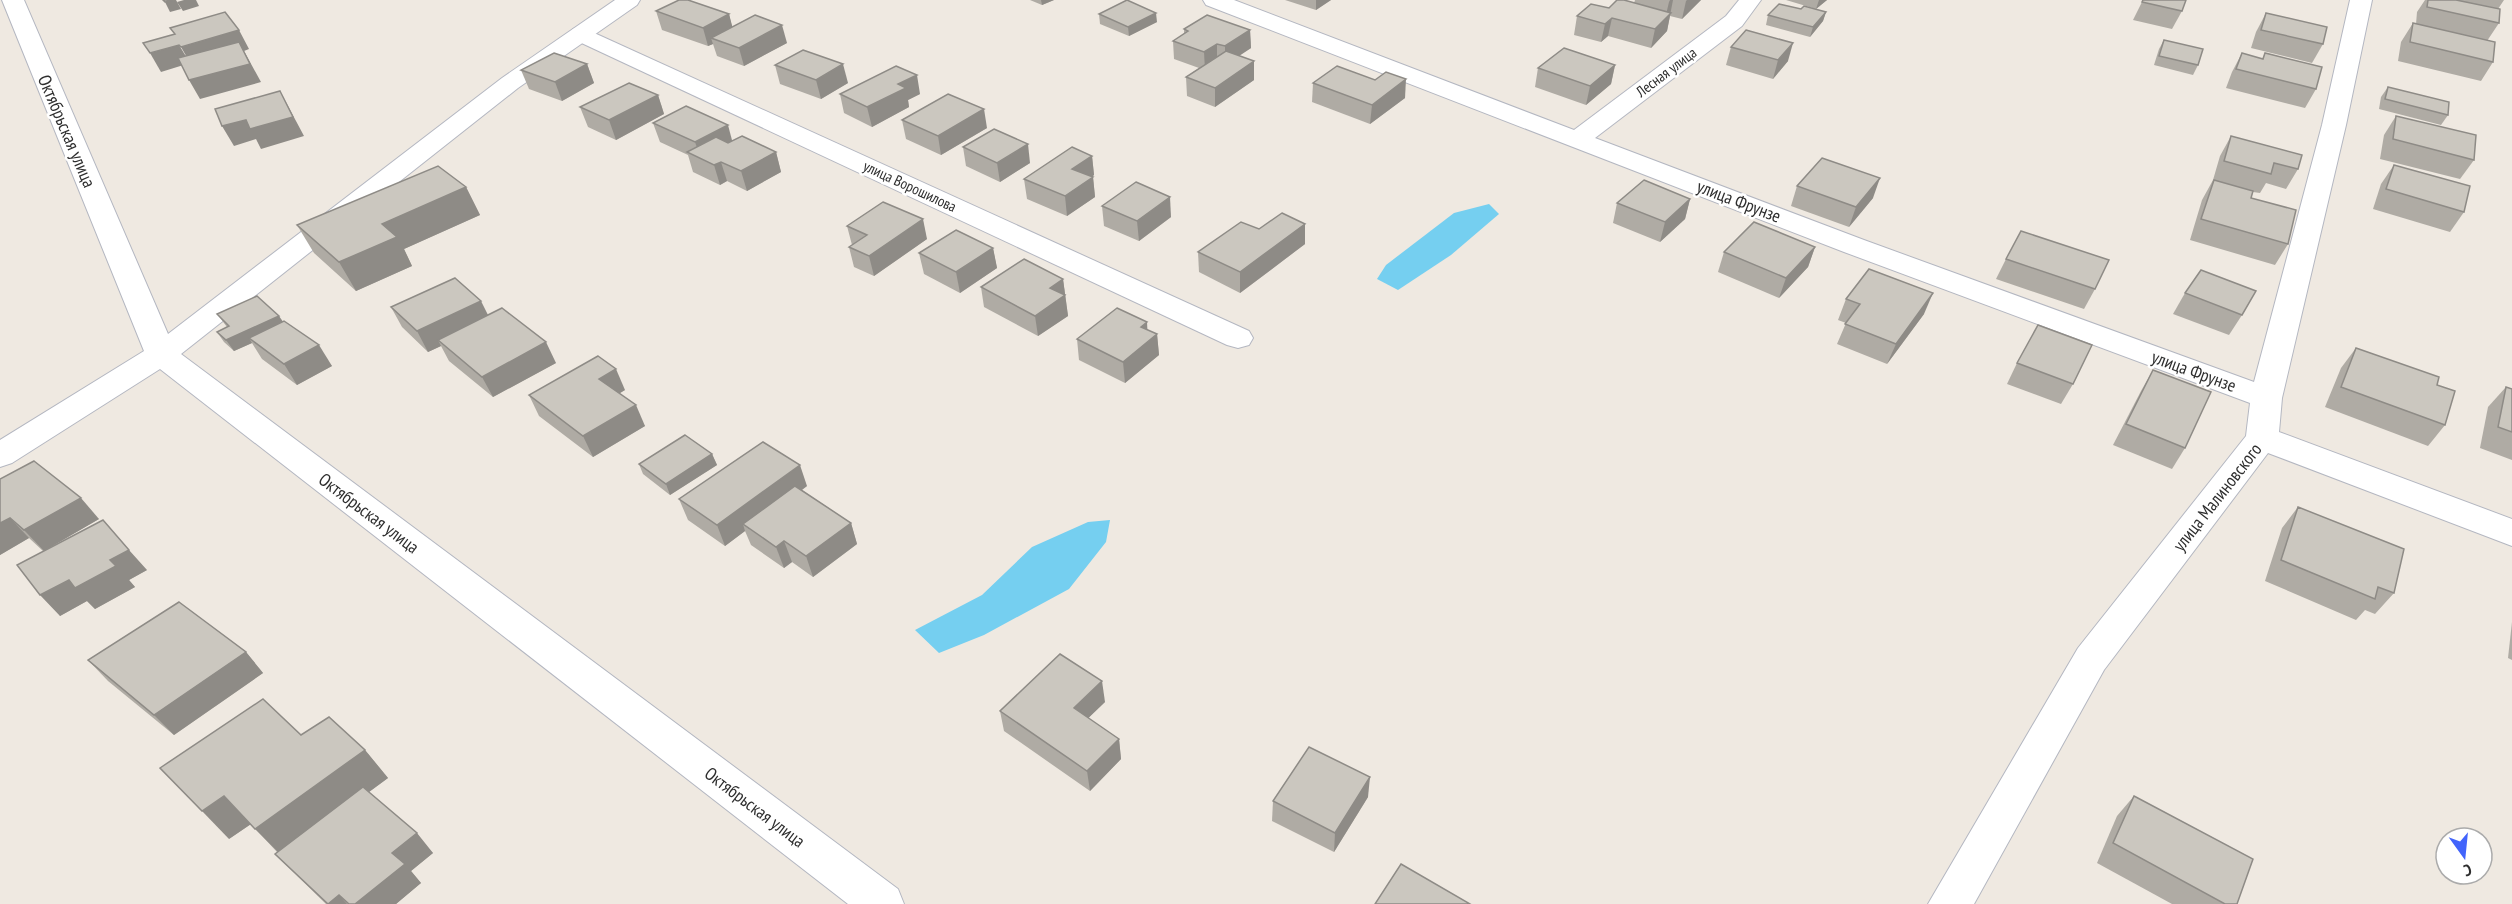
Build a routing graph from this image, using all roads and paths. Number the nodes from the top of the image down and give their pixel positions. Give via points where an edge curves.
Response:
1 (13, 0) edge
2 (629, 0) edge
3 (1214, 0) edge
4 (1750, 0) edge
5 (2361, 0) edge
6 (582, 34) junction
7 (1577, 140) junction
8 (1238, 338) dead end
9 (161, 354) junction
10 (2265, 398) junction
11 (2262, 438) junction
12 (0, 455) edge
13 (2512, 533) edge
14 (882, 904) edge
15 (1950, 904) edge

1 - 9 street, Октябрьская улица
2 - 6 street
3 - 7 street, улица Фрунзе
4 - 7 street, Лесная улица via 1734,21
5 - 10 street, улица Малиновского via 2334,125
6 - 8 street, улица Ворошилова
6 - 9 street via 510,83
7 - 10 street, улица Фрунзе
9 - 12 street
9 - 14 street, Октябрьская улица
10 - 11 street, улица Малиновского
11 - 13 street
11 - 15 street, улица Малиновского via 2091,659

